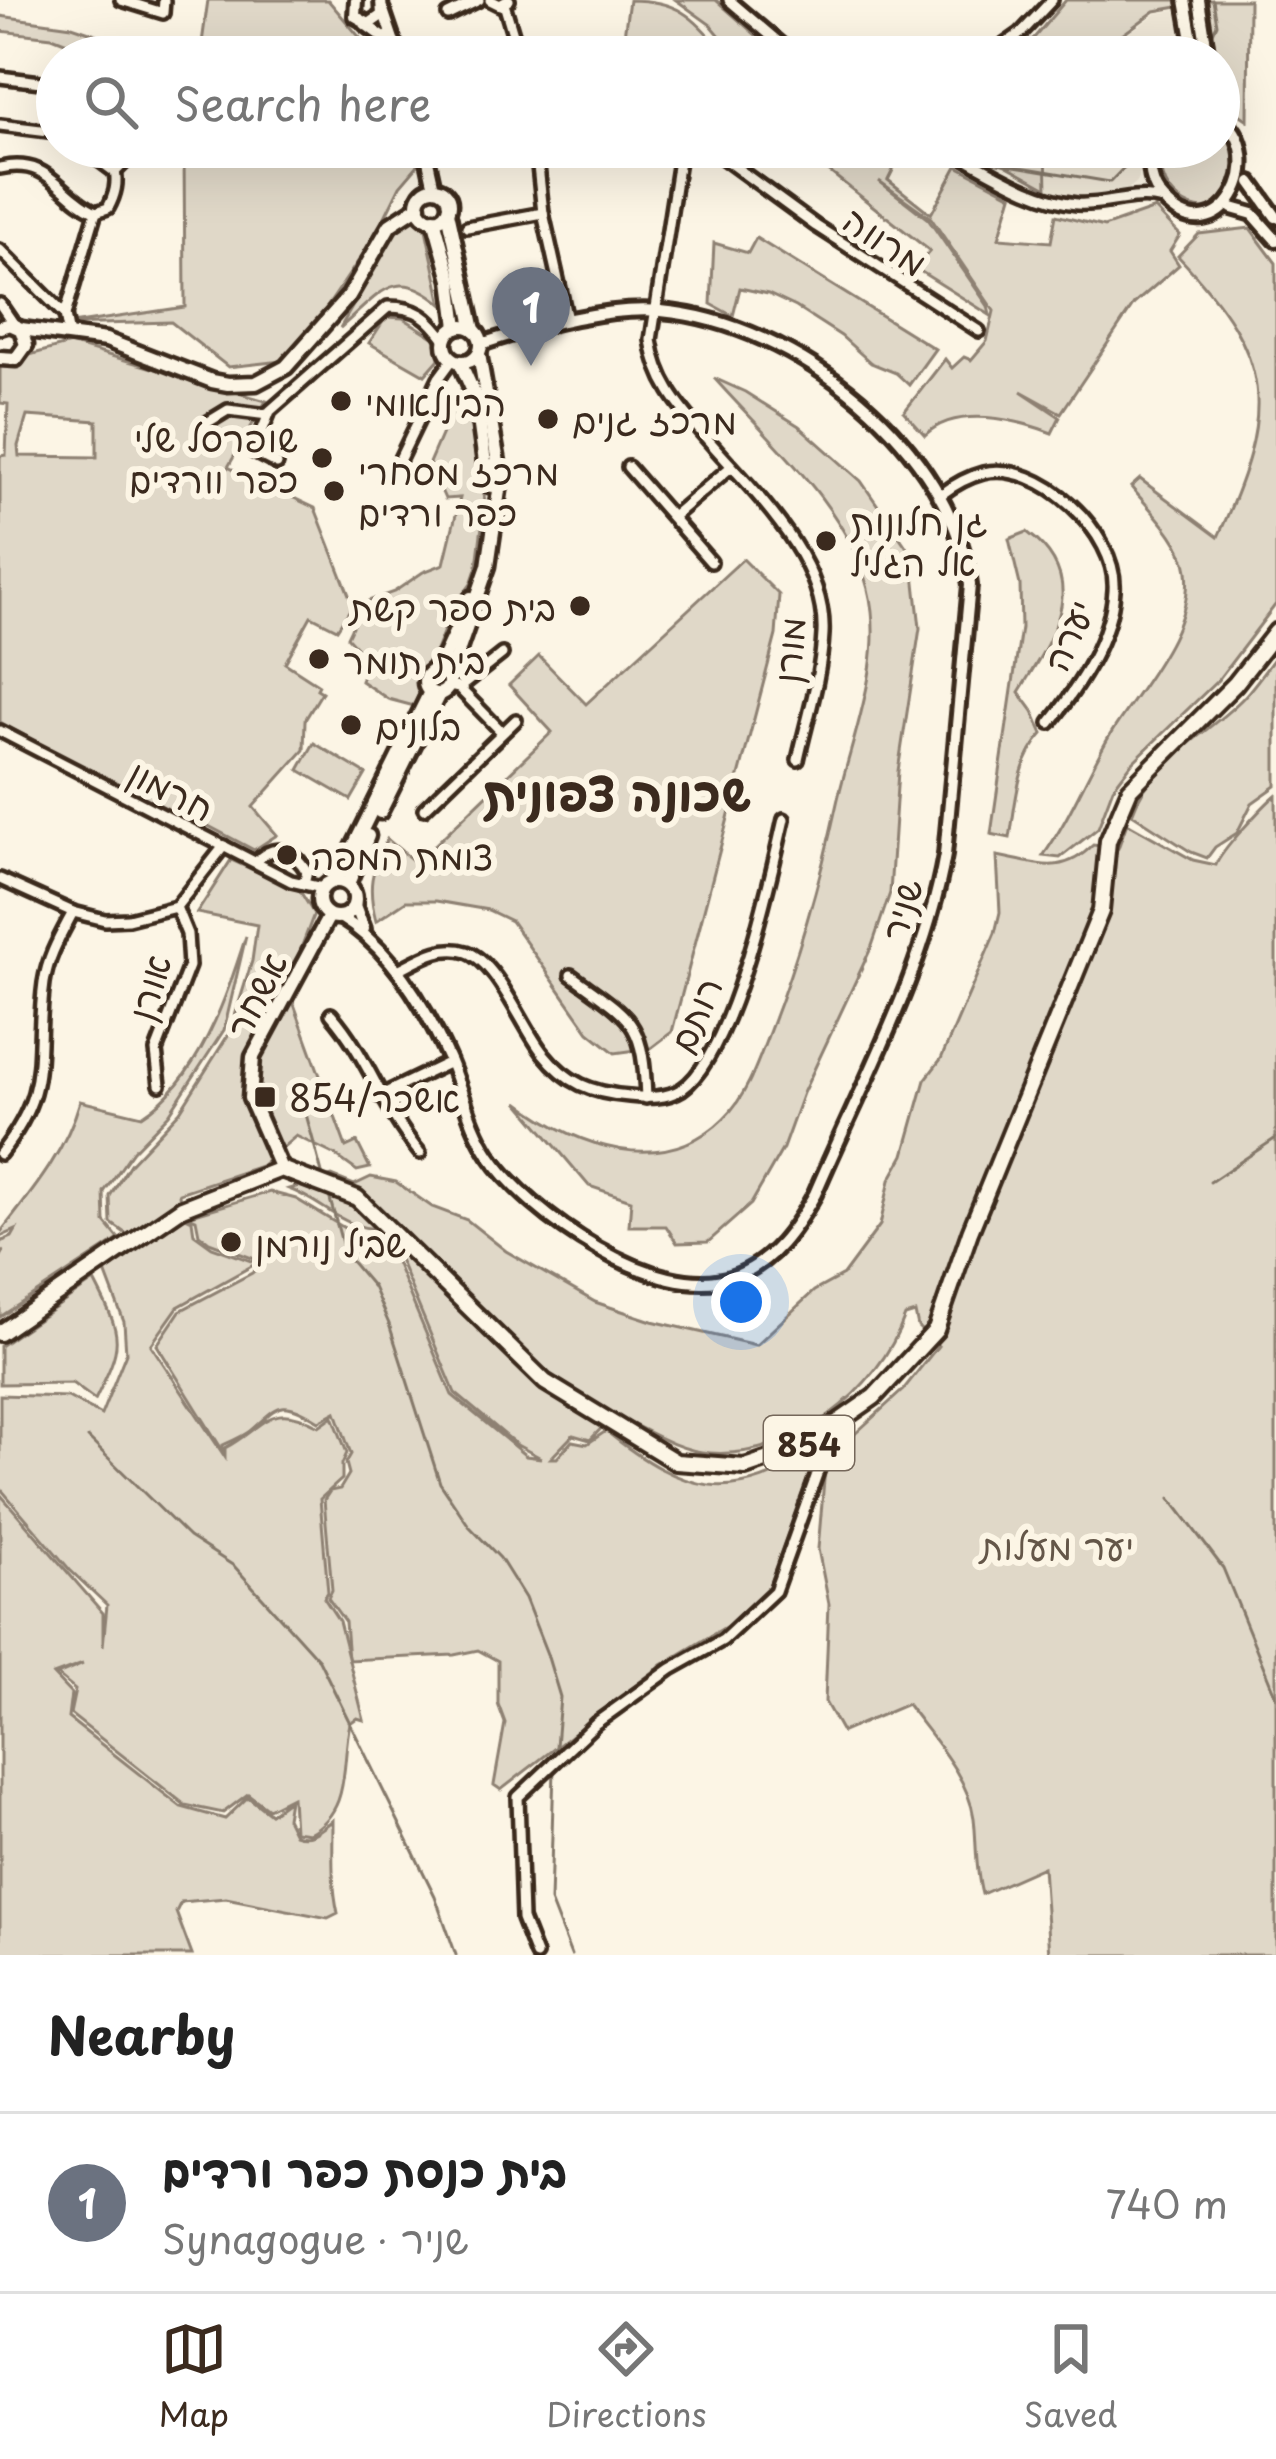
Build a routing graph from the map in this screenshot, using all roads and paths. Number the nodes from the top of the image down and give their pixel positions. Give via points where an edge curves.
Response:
1 (122, 0) edge
2 (164, 0) edge
3 (343, 0) edge
4 (479, 0) edge
5 (490, 0) edge
6 (729, 0) edge
7 (1052, 0) edge
8 (1185, 0) edge
9 (1199, 0) edge
10 (506, 2) edge
11 (383, 4) edge
12 (354, 6) edge
13 (448, 15) dead end
14 (365, 24) junction
15 (379, 36) edge
16 (392, 36) edge
17 (515, 36) edge
18 (771, 36) edge
19 (1017, 36) edge
20 (1191, 36) edge
21 (1205, 36) edge
22 (0, 77) edge
23 (36, 80) edge
24 (0, 124) edge
25 (36, 129) edge
26 (1240, 132) edge
27 (0, 168) edge
28 (110, 168) edge
29 (119, 168) edge
30 (430, 168) edge
31 (538, 168) edge
32 (678, 168) edge
33 (737, 168) edge
34 (988, 168) edge
35 (1151, 168) edge
36 (115, 172) junction
37 (1151, 174) junction
38 (1251, 182) junction
39 (434, 188) junction
40 (1127, 196) junction
41 (1163, 200) junction
42 (419, 206) junction
43 (1232, 208) junction
44 (96, 212) junction
45 (448, 212) junction
46 (543, 213) junction
47 (1276, 217) edge
48 (434, 219) junction
49 (467, 227) dead end
50 (1276, 240) edge
51 (0, 250) edge
52 (0, 304) edge
53 (657, 310) junction
54 (65, 315) junction
55 (567, 320) junction
56 (0, 327) edge
57 (18, 327) junction
58 (457, 327) junction
59 (473, 330) junction
60 (979, 331) dead end
61 (53, 335) junction
62 (69, 336) junction
63 (446, 341) junction
64 (480, 349) junction
65 (24, 351) junction
66 (0, 358) edge
67 (456, 360) junction
68 (268, 415) junction
69 (209, 440) dead end
70 (277, 464) dead end
71 (397, 465) dead end
72 (628, 467) dead end
73 (731, 467) junction
74 (493, 477) junction
75 (942, 494) junction
76 (672, 518) junction
77 (711, 562) dead end
78 (1276, 632) edge
79 (502, 654) dead end
80 (433, 670) junction
81 (445, 688) junction
82 (516, 720) dead end
83 (1050, 723) dead end
84 (0, 731) edge
85 (502, 732) junction
86 (798, 760) dead end
87 (424, 809) dead end
88 (784, 819) dead end
89 (224, 846) junction
90 (256, 862) junction
91 (0, 879) edge
92 (304, 884) junction
93 (348, 884) junction
94 (327, 885) junction
95 (355, 905) junction
96 (176, 907) junction
97 (73, 912) junction
98 (335, 916) junction
99 (365, 932) junction
100 (398, 970) junction
101 (571, 975) dead end
102 (331, 1014) dead end
103 (450, 1062) junction
104 (160, 1085) dead end
105 (379, 1096) junction
106 (646, 1098) junction
107 (0, 1154) edge
108 (421, 1154) dead end
109 (281, 1169) junction
110 (0, 1333) edge
111 (834, 1427) junction
112 (536, 1955) edge

1 - 2 street via 163,13
3 - 12 street
4 - 13 street
5 - 10 street
6 - 18 street
7 - 19 street
8 - 20 street
9 - 21 street
10 - 17 street
11 - 14 street via 376,22
11 - 16 street
12 - 14 street
14 - 15 street
22 - 23 street
24 - 25 street
26 - 38 street via 1254,158
27 - 44 street via 40,170
28 - 36 street
29 - 36 street
30 - 39 street
31 - 46 street
32 - 53 street, מורן
33 - 60 street, מרווה
34 - 40 street via 1054,200
35 - 37 street
36 - 44 street via 111,202
37 - 40 street
37 - 41 street
38 - 43 street
38 - 47 street
39 - 42 main road
39 - 45 main road via 449,198
40 - 41 street
41 - 43 street via 1193,217
42 - 48 main road
42 - 62 main road via 390,225 349,296 271,378 228,384 106,340
43 - 50 street via 1253,214
44 - 54 street
45 - 48 main road
45 - 59 main road
46 - 49 street
46 - 55 street
48 - 58 main road
51 - 54 street
52 - 57 street
53 - 55 street, שניר
53 - 73 street, מורן via 651,340 661,380
53 - 75 street, שניר via 722,321 780,345 857,399
54 - 62 street
55 - 64 street, שניר
56 - 57 main road
57 - 61 main road
57 - 65 main road
58 - 59 main road
58 - 63 main road
59 - 64 main road
61 - 62 main road
61 - 65 main road
63 - 67 main road
63 - 68 street via 411,307 388,307
64 - 67 main road via 471,361
64 - 74 main road
65 - 66 main road
67 - 71 street via 439,378
67 - 74 main road via 476,398
68 - 69 street via 224,412 206,424
68 - 70 street via 254,452
72 - 76 street
73 - 76 street
73 - 86 street, מורן via 799,554 822,610
74 - 80 main road via 470,601
74 - 81 main road via 488,566
75 - 83 street, יערה via 986,472 1032,480 1083,515 1110,558 1115,587 1103,638
75 - 103 street, שניר via 966,550 970,585 938,897 815,1194 788,1237 748,1271 693,1281 654,1273 583,1240 491,1159
76 - 77 street
78 - 111 main road, 854 via 1130,789 1108,842 1101,910 936,1330
79 - 81 street
80 - 81 main road via 444,672
80 - 81 main road via 425,678
81 - 85 street
81 - 93 main road
81 - 94 main road
82 - 85 street
84 - 89 street, חרמון
85 - 87 street
88 - 106 street, רותם via 713,1054 679,1091
89 - 90 street, חרמון
89 - 96 street
90 - 92 street, חרמון
90 - 92 street via 283,849 302,863
91 - 97 street
92 - 94 street, חרמון
93 - 94 main road
93 - 95 main road
94 - 98 main road via 319,904
95 - 98 main road
95 - 99 street, שניר
96 - 97 street via 128,919
96 - 104 street, אורן via 189,966 156,1051
97 - 107 street via 44,982 36,1096
98 - 99 street, שניר
98 - 109 main road, אשחר via 253,1057 250,1098
99 - 100 street, שניר
100 - 103 street, שניר
100 - 106 street via 430,953 468,952 563,1075 600,1094
101 - 106 street via 640,1036
102 - 105 street
103 - 105 street
105 - 108 street
109 - 110 main road via 182,1208
109 - 111 main road, 854 via 358,1198 544,1382 676,1462 745,1468
111 - 112 street via 776,1591 723,1640 596,1723 518,1797 522,1919

